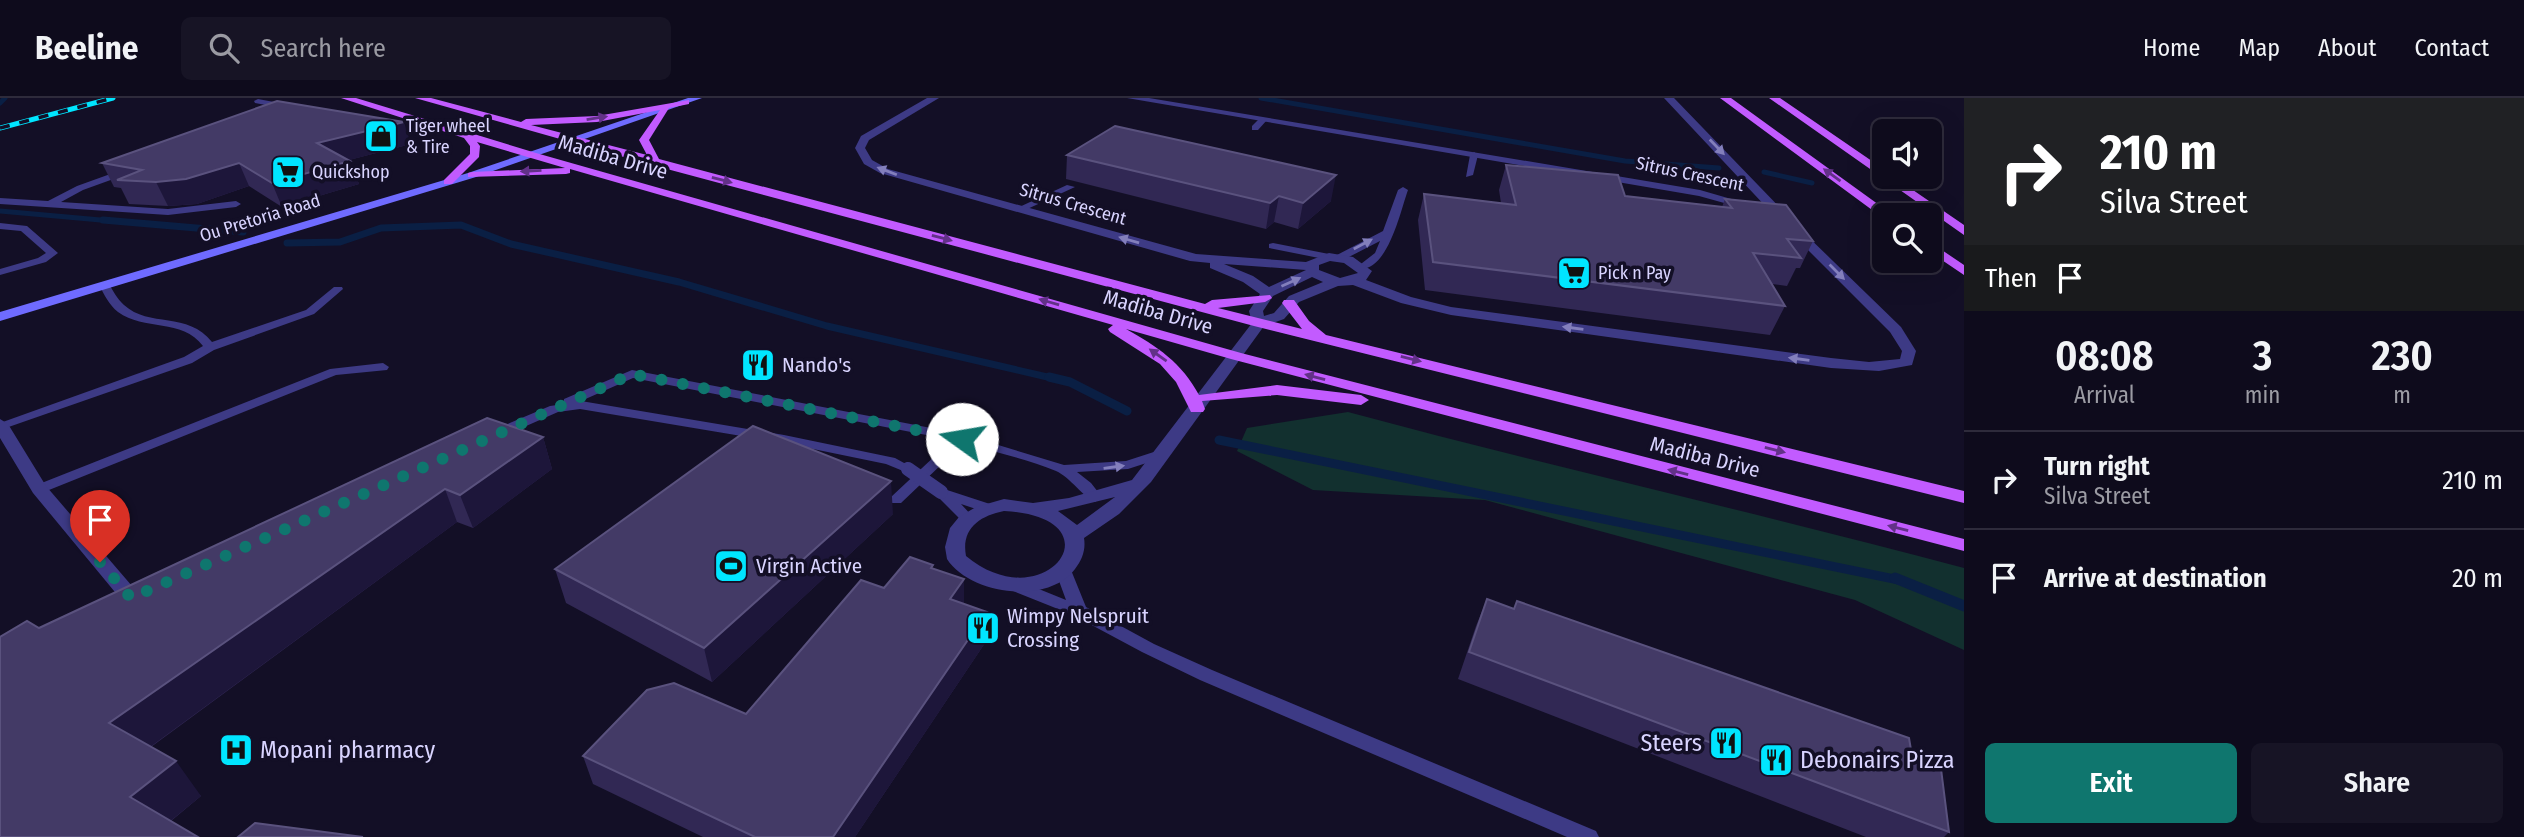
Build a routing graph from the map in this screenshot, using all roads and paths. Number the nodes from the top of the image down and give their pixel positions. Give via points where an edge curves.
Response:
1 (346, 98) edge
2 (421, 98) edge
3 (697, 98) edge
4 (934, 98) edge
5 (1132, 98) edge
6 (1669, 98) edge
7 (1724, 98) edge
8 (1774, 98) edge
9 (258, 101) dead end
10 (686, 102) junction
11 (665, 110) junction
12 (271, 118) edge
13 (505, 122) junction
14 (468, 135) junction
15 (575, 141) junction
16 (532, 155) junction
17 (1474, 155) junction
18 (656, 163) junction
19 (144, 165) edge
20 (1872, 166) edge
21 (591, 172) junction
22 (472, 174) junction
23 (1469, 175) dead end
24 (449, 182) junction
25 (1753, 184) junction
26 (1070, 187) dead end
27 (1904, 189) edge
28 (1403, 190) dead end
29 (1731, 199) junction
30 (0, 201) edge
31 (50, 204) junction
32 (236, 204) dead end
33 (1872, 204) edge
34 (1020, 209) junction
35 (1788, 224) junction
36 (0, 226) edge
37 (1964, 231) edge
38 (1389, 232) junction
39 (1273, 246) dead end
40 (1942, 255) edge
41 (1195, 258) junction
42 (1334, 258) junction
43 (1362, 267) junction
44 (1312, 269) junction
45 (1964, 271) edge
46 (0, 272) edge
47 (1337, 281) junction
48 (1355, 281) junction
49 (104, 285) junction
50 (338, 289) dead end
51 (1266, 295) junction
52 (1181, 301) junction
53 (1289, 303) junction
54 (1079, 310) junction
55 (0, 317) edge
56 (1259, 323) junction
57 (1321, 337) junction
58 (210, 347) junction
59 (1236, 356) junction
60 (383, 368) dead end
61 (1201, 403) junction
62 (555, 409) junction
63 (1440, 411) junction
64 (1, 425) edge
65 (962, 439) junction
66 (480, 441) edge
67 (1163, 453) junction
68 (1063, 469) junction
69 (1139, 483) junction
70 (39, 489) junction
71 (941, 492) junction
72 (1095, 497) junction
73 (1964, 497) edge
74 (896, 500) dead end
75 (988, 508) junction
76 (1036, 508) junction
77 (967, 518) junction
78 (1074, 536) junction
79 (1964, 545) edge
80 (1063, 569) junction
81 (1014, 585) junction
82 (137, 595) edge
83 (1079, 611) junction
84 (1589, 837) edge

1 - 14 main road, Madiba Drive
2 - 13 main road, Madiba Drive
3 - 10 main road, Ou Pretoria Road
34 -> 4 street, Sitrus Crescent via 884,172 868,162 860,148 865,138
5 - 17 street, Sitrus Crescent via 1259,124
6 -> 25 street
33 -> 7 main road
8 - 20 main road
9 - 12 lane via 296,109
10 - 11 main road, Ou Pretoria Road
13 -> 10 main road via 587,120
11 - 15 main road, Ou Pretoria Road
11 - 18 main road via 643,141
13 - 15 main road, Madiba Drive
14 - 16 main road, Madiba Drive
14 - 24 main road via 475,155
15 - 16 main road, Ou Pretoria Road
15 - 18 main road, Madiba Drive
16 - 21 main road, Madiba Drive
16 - 22 main road, Ou Pretoria Road
17 - 23 lane
17 - 29 street, Sitrus Crescent
18 -> 52 main road, Madiba Drive
19 - 31 lane
21 -> 22 main road
54 -> 21 main road, Madiba Drive
22 - 24 main road, Ou Pretoria Road
24 - 49 main road, Ou Pretoria Road
25 - 29 street via 1753,196
25 - 35 street
26 - 34 lane
27 - 37 main road
28 - 38 lane
29 - 35 street, Sitrus Crescent
30 - 31 lane
31 - 32 lane via 168,212
41 -> 34 street, Sitrus Crescent
35 -> 48 street, Sitrus Crescent via 1896,330 1909,351 1907,362 1896,366 1831,363 1451,311
36 - 46 lane via 24,228 53,250 43,260
42 -> 38 lane
38 - 43 lane via 1376,260
39 - 42 lane
40 - 45 main road
41 - 44 street, Sitrus Crescent
41 - 51 street via 1239,274
42 - 43 street
42 - 44 street via 1316,260
43 - 48 street via 1365,275
44 - 47 street, Sitrus Crescent
51 -> 44 street
47 - 48 street, Sitrus Crescent
47 - 53 street
49 - 55 main road, Ou Pretoria Road
49 - 58 lane via 121,308 140,317 184,325
50 - 58 lane via 310,313
51 - 52 main road via 1228,304
51 - 56 street via 1256,311
52 - 56 main road, Madiba Drive
53 - 56 street via 1279,316
53 - 57 main road
54 - 59 main road, Madiba Drive
61 -> 54 main road via 1167,360
56 - 57 main road, Madiba Drive
56 - 59 street
57 -> 73 main road, Madiba Drive
58 - 64 lane via 188,360
59 - 61 street
63 -> 59 main road, Madiba Drive
60 - 70 lane via 334,372
61 - 63 main road via 1277,390
61 - 67 street
62 - 65 lane via 632,374
62 - 66 lane
62 - 71 lane, bridge via 598,407 890,461
79 -> 63 main road, Madiba Drive
64 - 70 street
65 - 68 lane
65 - 74 lane
68 -> 67 lane via 1128,465
67 - 69 street
68 - 72 lane
69 - 72 street
69 - 78 street via 1112,510
70 - 82 street
71 - 75 lane
71 - 77 lane
72 - 76 street
75 - 76 street
75 - 77 street
76 - 78 street via 1060,519
77 - 81 street via 954,537 957,559 979,578
78 - 80 street via 1072,559
80 - 81 street via 1041,581
80 - 83 lane
81 - 83 lane
83 - 84 lane via 1206,675

